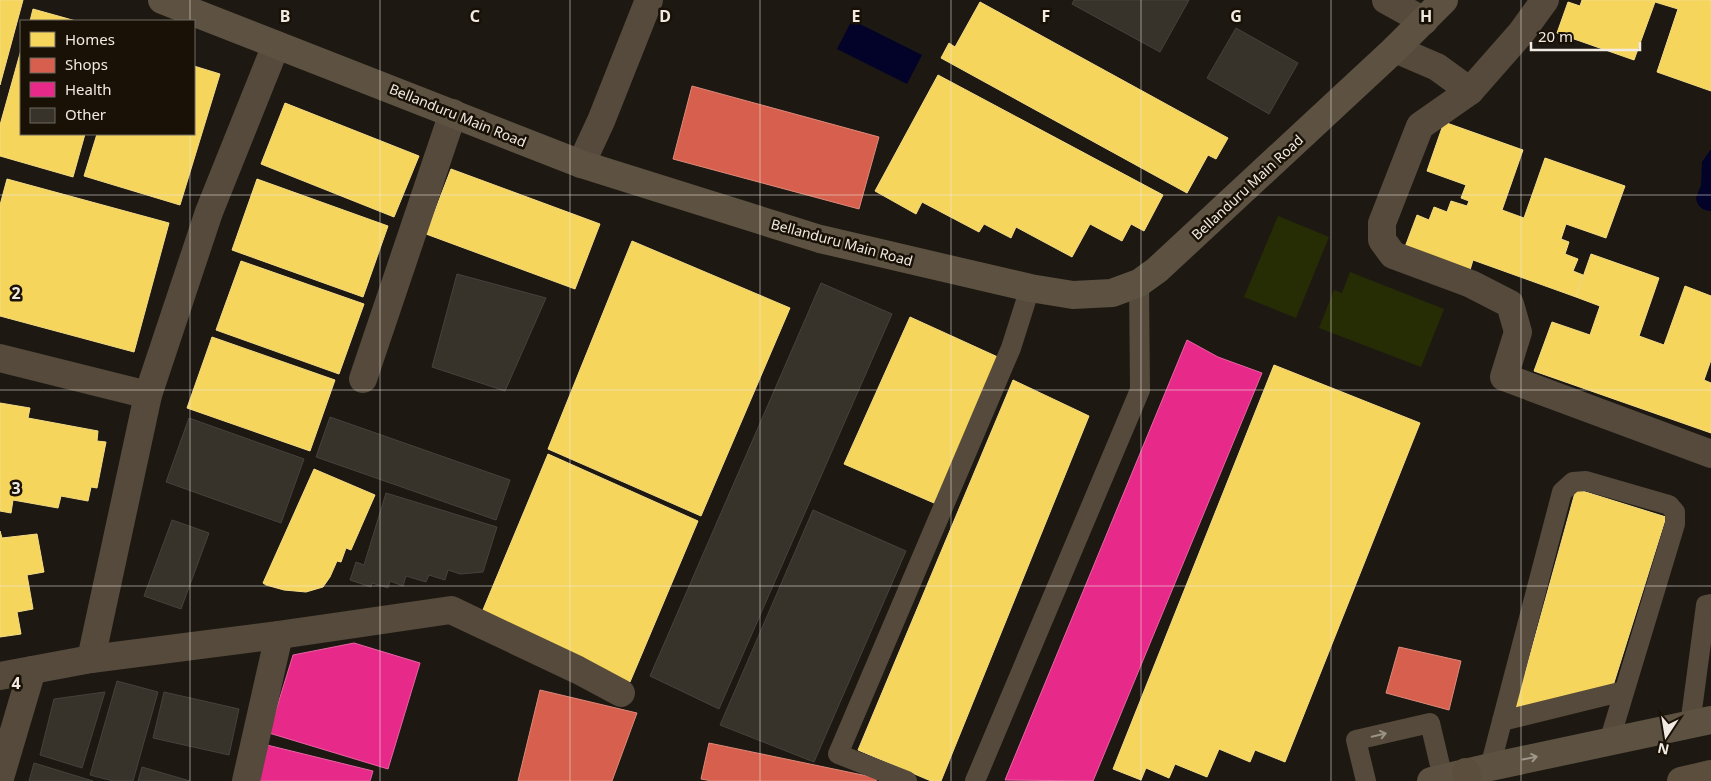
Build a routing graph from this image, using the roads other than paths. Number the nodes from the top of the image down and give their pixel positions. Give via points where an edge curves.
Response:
1 (162, 0) edge
2 (649, 0) edge
3 (1386, 0) edge
4 (1444, 0) edge
5 (1545, 0) edge
6 (1424, 21) junction
7 (276, 46) junction
8 (1395, 49) junction
9 (1470, 91) junction
10 (453, 113) junction
11 (581, 164) junction
12 (1139, 283) junction
13 (1030, 288) junction
14 (0, 358) edge
15 (363, 379) dead end
16 (148, 395) junction
17 (1711, 454) edge
18 (1711, 604) edge
19 (279, 635) junction
20 (91, 659) junction
21 (32, 670) junction
22 (0, 676) edge
23 (1624, 691) junction
24 (621, 693) dead end
25 (1502, 721) junction
26 (1701, 723) edge
27 (1609, 742) junction
28 (1711, 774) edge
29 (1460, 776) edge
30 (0, 778) edge
31 (246, 781) edge
32 (907, 781) edge
33 (976, 781) edge
34 (1366, 781) edge
35 (1681, 781) edge

1 - 7 street, Bellanduru Main Road
2 - 11 street
3 - 6 street
4 - 6 street, Bellanduru Main Road
5 - 9 street
6 - 8 street, Bellanduru Main Road
7 - 10 street, Bellanduru Main Road
7 - 16 street via 209,212
8 - 9 street via 1437,67
8 - 12 street, Bellanduru Main Road via 1157,270
9 - 17 street via 1420,126 1382,223 1382,240 1393,254 1471,284 1510,304 1518,332 1504,377
10 - 11 street, Bellanduru Main Road
10 - 15 street
11 - 13 street, Bellanduru Main Road via 820,239
12 - 13 street, Bellanduru Main Road via 1112,293 1073,295
12 - 33 lane via 1140,390
13 - 32 lane via 1011,348 838,754
14 - 16 street
16 - 20 street
18 - 26 lane via 1706,605
19 - 20 street
19 - 24 street via 451,610
19 - 31 street
20 - 21 street
21 - 22 street
21 - 30 street
23 - 25 lane
23 - 25 lane via 1675,524 1675,512 1669,504 1586,481 1573,482 1562,492
23 - 27 lane
25 - 29 lane
26 - 27 street
29 -> 27 street
28 - 35 highway
34 -> 29 lane via 1356,740 1430,723

